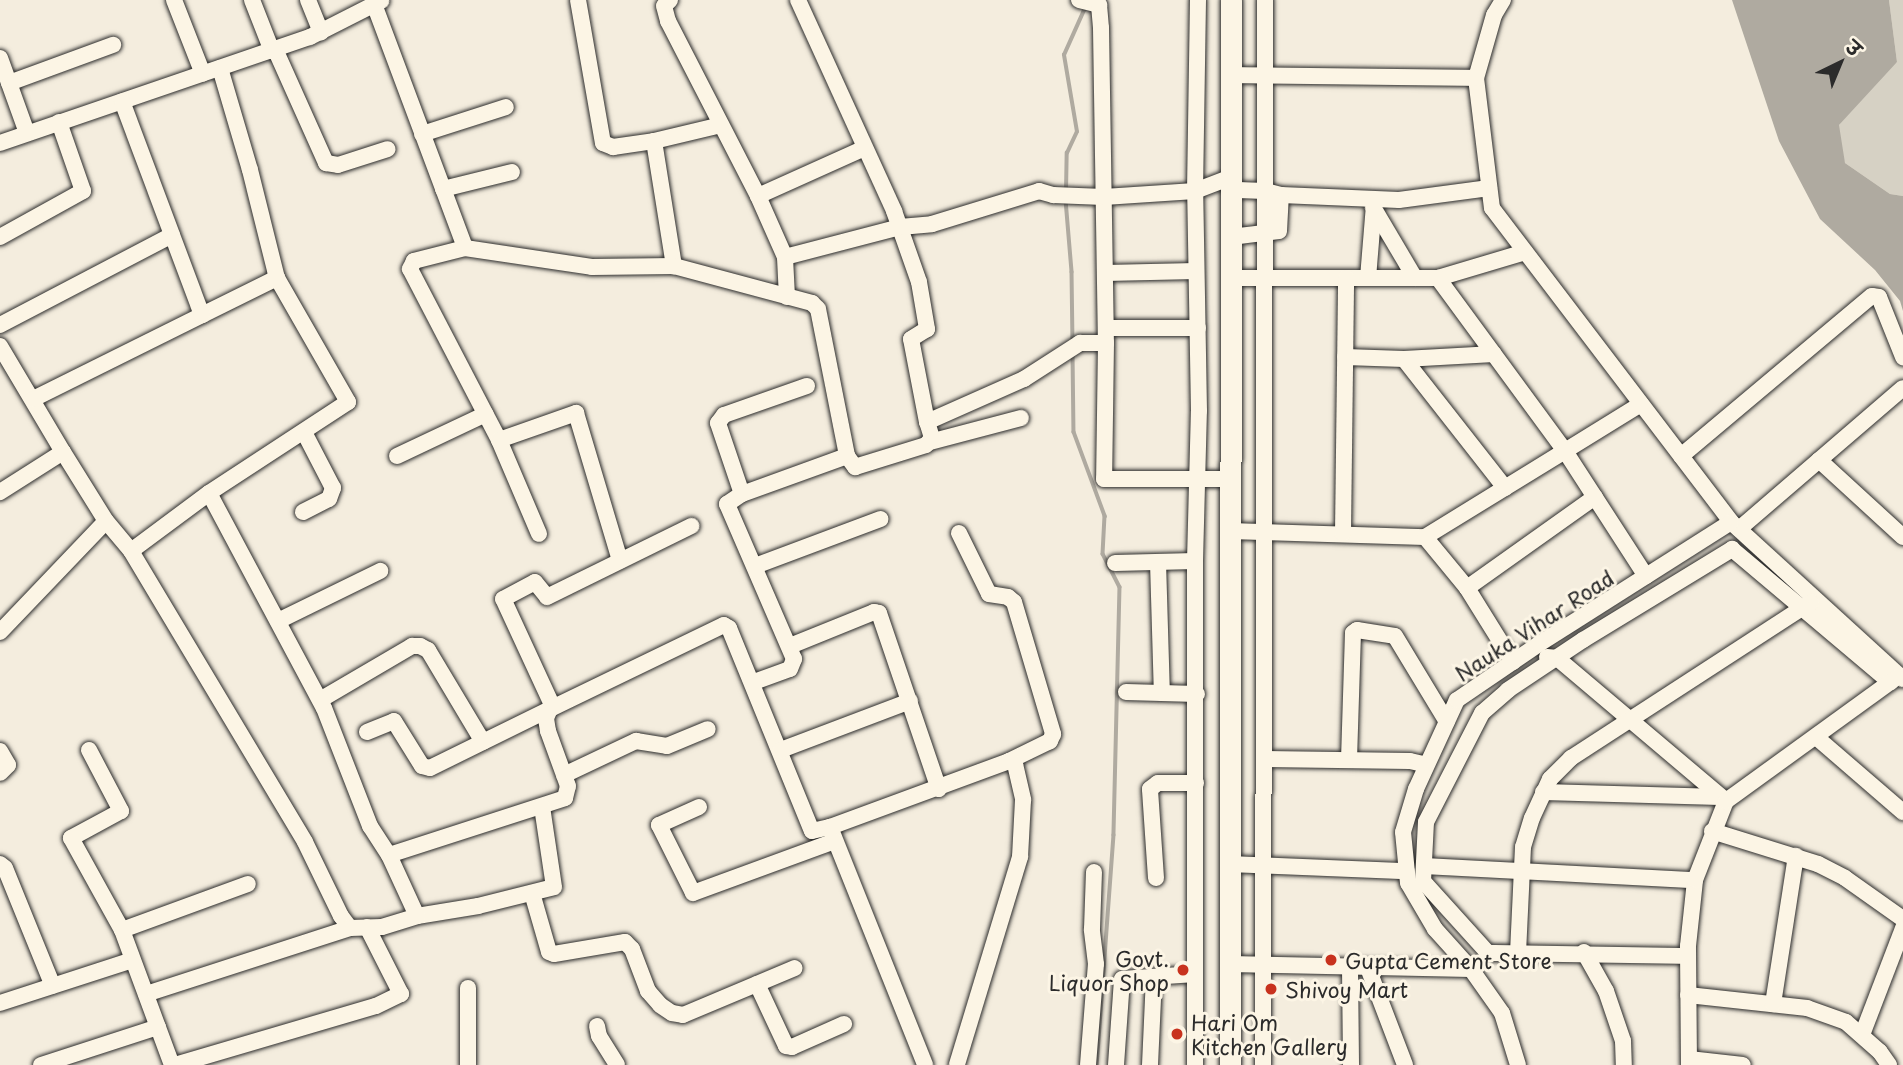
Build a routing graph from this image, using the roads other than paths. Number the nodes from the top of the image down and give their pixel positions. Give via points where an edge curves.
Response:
1 (174, 0) edge
2 (251, 0) edge
3 (308, 0) edge
4 (578, 0) edge
5 (798, 0) edge
6 (1198, 0) edge
7 (1231, 0) edge
8 (1265, 0) edge
9 (1503, 0) edge
10 (378, 2) edge
11 (666, 2) edge
12 (1091, 2) edge
13 (321, 32) junction
14 (113, 45) dead end
15 (274, 50) junction
16 (0, 58) edge
17 (220, 68) junction
18 (203, 74) junction
19 (1232, 75) junction
20 (1265, 75) junction
21 (1476, 78) junction
22 (9, 83) junction
23 (122, 101) junction
24 (506, 107) dead end
25 (59, 122) junction
26 (721, 125) junction
27 (27, 134) junction
28 (422, 134) junction
29 (654, 141) junction
30 (0, 143) edge
31 (865, 148) junction
32 (388, 149) dead end
33 (512, 172) dead end
34 (1231, 183) junction
35 (1489, 188) junction
36 (443, 189) junction
37 (1195, 191) junction
38 (1265, 191) junction
39 (1281, 195) junction
40 (758, 196) junction
41 (1104, 197) junction
42 (1374, 203) junction
43 (900, 227) junction
44 (1265, 231) junction
45 (172, 234) junction
46 (1231, 236) junction
47 (0, 237) edge
48 (466, 248) junction
49 (1525, 252) junction
50 (785, 257) junction
51 (674, 266) junction
52 (1196, 271) junction
53 (1105, 273) junction
54 (1265, 277) junction
55 (277, 278) junction
56 (1231, 278) junction
57 (1346, 278) junction
58 (1368, 278) junction
59 (1415, 278) junction
60 (1438, 278) junction
61 (788, 297) junction
62 (202, 315) junction
63 (0, 326) edge
64 (1198, 328) junction
65 (1106, 335) junction
66 (0, 346) edge
67 (1494, 354) junction
68 (1345, 356) junction
69 (1903, 357) edge
70 (1404, 359) junction
71 (15, 372) junction
72 (0, 382) edge
73 (807, 386) dead end
74 (1903, 388) edge
75 (33, 398) junction
76 (1641, 404) junction
77 (486, 414) junction
78 (1021, 418) dead end
79 (927, 422) junction
80 (304, 432) junction
81 (499, 440) junction
82 (930, 442) junction
83 (1565, 451) junction
84 (63, 452) junction
85 (397, 456) dead end
86 (847, 456) junction
87 (1681, 456) junction
88 (1819, 460) junction
89 (1197, 478) junction
90 (1230, 479) junction
91 (1505, 488) junction
92 (0, 492) edge
93 (209, 493) junction
94 (742, 494) junction
95 (1595, 497) junction
96 (303, 512) dead end
97 (881, 519) dead end
98 (106, 521) junction
99 (1735, 525) junction
100 (691, 526) dead end
101 (1230, 531) junction
102 (1265, 532) junction
103 (959, 533) dead end
104 (1343, 533) junction
105 (539, 534) dead end
106 (1425, 537) junction
107 (1903, 537) edge
108 (131, 551) junction
109 (620, 561) junction
110 (1195, 561) junction
111 (1158, 562) junction
112 (1115, 563) dead end
113 (755, 566) junction
114 (380, 571) dead end
115 (1646, 576) junction
116 (1467, 588) junction
117 (1809, 603) junction
118 (278, 621) junction
119 (0, 632) edge
120 (790, 646) junction
121 (1518, 658) junction
122 (1557, 658) junction
123 (1898, 679) edge
124 (754, 682) junction
125 (1126, 692) dead end
126 (1162, 693) junction
127 (1197, 694) junction
128 (320, 700) junction
129 (1457, 700) junction
130 (910, 702) junction
131 (552, 708) junction
132 (1482, 713) junction
133 (1631, 719) junction
134 (1447, 722) junction
135 (708, 729) dead end
136 (367, 732) dead end
137 (1816, 737) junction
138 (483, 742) junction
139 (89, 750) dead end
140 (780, 750) junction
141 (0, 751) edge
142 (1265, 759) junction
143 (1349, 760) junction
144 (1009, 761) junction
145 (1427, 765) junction
146 (0, 773) edge
147 (564, 775) junction
148 (1196, 783) junction
149 (939, 789) junction
150 (1543, 792) junction
151 (1723, 799) junction
152 (542, 807) junction
153 (699, 807) dead end
154 (1903, 812) edge
155 (1712, 831) junction
156 (833, 834) junction
157 (389, 855) junction
158 (1796, 856) junction
159 (0, 864) edge
160 (1229, 864) junction
161 (1264, 866) junction
162 (1424, 866) junction
163 (1407, 871) junction
164 (1522, 871) junction
165 (1094, 872) dead end
166 (1156, 878) dead end
167 (1695, 880) junction
168 (248, 884) dead end
169 (532, 893) junction
170 (418, 916) junction
171 (1903, 919) edge
172 (358, 928) junction
173 (1903, 929) edge
174 (122, 930) junction
175 (1584, 952) junction
176 (1488, 953) junction
177 (1518, 953) junction
178 (1688, 956) junction
179 (132, 960) junction
180 (1229, 964) junction
181 (1264, 967) junction
182 (794, 968) dead end
183 (1350, 968) junction
184 (1367, 968) junction
185 (1471, 969) junction
186 (1195, 974) junction
187 (1154, 978) junction
188 (757, 984) junction
189 (53, 986) junction
190 (468, 988) dead end
191 (146, 994) junction
192 (1688, 995) junction
193 (0, 1003) edge
194 (1773, 1004) junction
195 (844, 1024) dead end
196 (597, 1026) dead end
197 (158, 1027) junction
198 (1862, 1035) junction
199 (1689, 1062) edge
200 (41, 1065) edge
201 (174, 1065) edge
202 (468, 1065) edge
203 (617, 1065) edge
204 (925, 1065) edge
205 (957, 1065) edge
206 (1088, 1065) edge
207 (1116, 1065) edge
208 (1150, 1065) edge
209 (1195, 1065) edge
210 (1230, 1065) edge
211 (1264, 1065) edge
212 (1351, 1065) edge
213 (1405, 1065) edge
214 (1518, 1065) edge
215 (1624, 1065) edge
216 (1743, 1065) edge
217 (1889, 1065) edge

1 - 18 street
2 - 15 street
3 - 13 street
4 - 29 street via 603,143 613,147
5 - 31 street
6 - 37 street
7 - 19 main road
8 - 20 street
9 - 21 street via 1493,15
10 - 13 street
10 - 28 street
11 - 26 street via 668,21
12 - 41 street
13 - 15 street
14 - 22 street
15 - 17 street
15 - 32 street via 326,163 338,165
16 - 22 street
17 - 18 street
17 - 55 street
18 - 23 street
19 - 20 street
19 - 34 main road
20 - 21 street
20 - 38 street
21 - 35 street
22 - 27 street
23 - 25 street
23 - 45 street
24 - 28 street
25 - 27 street
25 - 47 street via 83,191
26 - 29 street
26 - 40 street
27 - 30 street
28 - 36 street
29 - 51 street
31 - 40 street
31 - 43 street
33 - 36 street
34 - 37 street
34 - 38 street
34 - 46 main road
35 - 42 street
35 - 49 street via 1492,208
36 - 48 street
37 - 41 street
37 - 52 street
38 - 39 street
38 - 44 street
39 - 42 street
39 - 44 street via 1279,231
40 - 50 street
41 - 43 street via 1039,191 932,224
41 - 53 street
42 - 58 street
42 - 59 street
43 - 50 street
43 - 79 street via 925,305 927,329 911,339
44 - 46 street
44 - 54 street
45 - 62 street
45 - 63 street
46 - 56 main road
48 - 51 street via 592,267
48 - 77 street via 410,265
49 - 60 street
49 - 76 street
50 - 61 street
51 - 61 street
52 - 53 street
52 - 64 street
53 - 65 street
54 - 56 street
54 - 57 street
54 - 102 street
55 - 62 street
55 - 80 street via 348,399 346,406
56 - 90 main road
57 - 58 street
57 - 68 street
58 - 59 street
59 - 60 street
60 - 67 street
61 - 86 street via 813,303 818,309
62 - 75 street
64 - 65 street
64 - 89 street
65 - 79 street via 1075,346 1024,379
65 - 89 street via 1104,479
66 - 71 street
67 - 70 street
67 - 83 street
68 - 70 street
68 - 104 street
69 - 87 street via 1879,297 1872,296
70 - 91 street
71 - 72 street
71 - 75 street
73 - 94 street via 720,418
74 - 88 street, Nauka Vihar Road
75 - 84 street
76 - 83 street
76 - 87 street
77 - 81 street
77 - 85 street
78 - 82 street
79 - 82 street
80 - 93 street
80 - 96 street via 333,488 329,499
81 - 105 street
81 - 109 street via 576,413
82 - 86 street via 855,467
83 - 91 street
83 - 95 street
84 - 92 street
84 - 98 street
86 - 94 street
87 - 99 street
88 - 99 street, Nauka Vihar Road
88 - 107 street
89 - 90 street
89 - 110 street
90 - 101 main road
91 - 106 street
93 - 108 street
93 - 118 street
94 - 113 street via 727,504
95 - 115 street
95 - 116 street
97 - 113 street
98 - 108 street
98 - 119 street
99 - 115 street, Nauka Vihar Road
99 - 117 street
100 - 109 street
101 - 102 street
101 - 160 main road
102 - 104 street
102 - 142 street
103 - 144 street via 989,594 1014,602 1053,734 1050,741
104 - 106 street
106 - 116 street
108 - 172 street via 305,842 341,916
109 - 131 street via 547,597 535,582 502,600
110 - 111 street
110 - 127 street
111 - 112 street
111 - 126 street
113 - 120 street
114 - 118 street
115 - 121 street, Nauka Vihar Road
116 - 121 street
117 - 122 street via 1732,549
117 - 123 street
117 - 133 street
118 - 128 street
120 - 124 street via 794,659 790,669
120 - 130 street via 879,613
121 - 122 street
121 - 129 street, Nauka Vihar Road
122 - 132 street
122 - 133 street
123 - 137 street
124 - 131 street via 733,634 724,625
124 - 140 street
125 - 126 street
126 - 127 street
127 - 148 street
128 - 138 street via 412,646 420,646 428,650
128 - 157 street via 370,826
129 - 132 street
129 - 134 street, Nauka Vihar Road
130 - 140 street
130 - 149 street
131 - 138 street
131 - 147 street via 546,718 548,731
132 - 162 street via 1426,822
133 - 150 street via 1571,758
133 - 151 street
134 - 143 street via 1395,636 1357,630 1353,633
134 - 145 street, Nauka Vihar Road
135 - 147 street via 667,746 636,741
136 - 138 street via 394,721 425,768
137 - 151 street
137 - 154 street
139 - 174 street via 121,811 71,838
140 - 156 street via 812,831
141 - 146 street via 8,765
142 - 143 street
142 - 161 street
143 - 145 street
144 - 149 street
144 - 205 street via 1019,774 1023,800 1020,858
145 - 163 street, Nauka Vihar Road via 1403,832
147 - 152 street via 568,786 565,798
148 - 166 street via 1158,783 1150,789
148 - 186 street
149 - 156 street
150 - 151 street
150 - 164 street via 1523,847
151 - 155 street
152 - 157 street
152 - 169 street via 556,886
153 - 156 street via 659,825 693,893
155 - 158 street
155 - 167 street
156 - 204 street
157 - 170 street
158 - 171 street via 1845,878
158 - 194 street
159 - 189 street
160 - 161 street
160 - 180 main road
161 - 163 street
161 - 181 street
162 - 164 street
162 - 176 street via 1423,881
163 - 185 street, Nauka Vihar Road via 1408,883 1435,929
164 - 167 street
164 - 177 street
165 - 206 street via 1096,964
167 - 178 street
168 - 174 street
169 - 170 street
169 - 188 street via 549,951 554,954 625,942 648,991 672,1013 683,1015
170 - 172 street via 382,927
172 - 191 street
172 - 201 street via 401,994 376,1006
173 - 198 street
174 - 179 street
175 - 177 street
175 - 178 street
175 - 215 street via 1606,991 1623,1041
176 - 177 street
176 - 185 street
178 - 192 street
179 - 189 street
179 - 191 street
180 - 181 street
180 - 210 main road
181 - 183 street
181 - 211 street
182 - 188 street
183 - 184 street
183 - 212 street
184 - 185 street
184 - 213 street
185 - 214 street, Nauka Vihar Road via 1507,1024
186 - 187 street
186 - 209 street
187 - 207 street via 1122,979
187 - 208 street
188 - 195 street via 786,1046
189 - 193 street
190 - 202 street
191 - 197 street
192 - 194 street
192 - 199 street
194 - 198 street via 1833,1017
196 - 203 street
197 - 200 street
197 - 201 street
198 - 217 street
199 - 216 street

